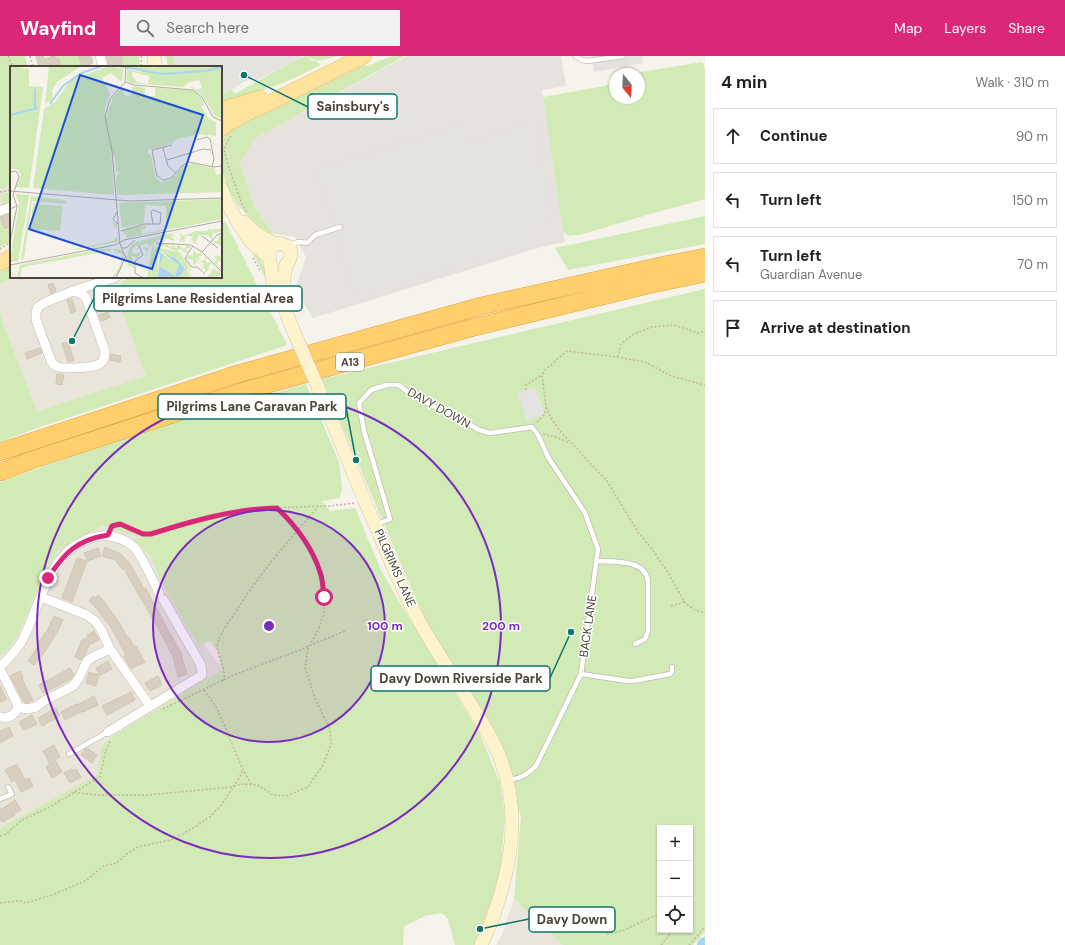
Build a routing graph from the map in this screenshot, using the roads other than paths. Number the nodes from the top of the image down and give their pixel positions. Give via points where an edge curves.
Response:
1 (100, 56) edge
2 (154, 56) edge
3 (364, 56) edge
4 (575, 56) edge
5 (623, 56) edge
6 (103, 66) edge
7 (155, 66) edge
8 (320, 78) junction
9 (222, 110) edge
10 (226, 132) edge
11 (223, 203) edge
12 (10, 207) edge
13 (0, 211) edge
14 (340, 227) dead end
15 (281, 245) junction
16 (705, 257) edge
17 (10, 258) edge
18 (269, 259) junction
19 (0, 263) edge
20 (286, 264) junction
21 (705, 273) edge
22 (113, 278) edge
23 (94, 284) junction
24 (73, 291) junction
25 (86, 298) junction
26 (281, 300) junction
27 (0, 452) edge
28 (548, 457) joint
29 (0, 472) edge
30 (375, 525) junction
31 (597, 561) junction
32 (41, 596) junction
33 (635, 644) dead end
34 (110, 649) junction
35 (672, 667) dead end
36 (0, 668) edge
37 (581, 674) junction
38 (18, 706) junction
39 (154, 709) junction
40 (0, 717) edge
41 (109, 736) joint
42 (69, 754) dead end
43 (507, 780) junction
44 (8, 787) dead end
45 (0, 799) edge
46 (481, 945) edge

1 - 6 street
2 - 7 main road
3 - 8 main road
4 - 5 lane via 588,61
8 - 9 main road
8 - 10 main road via 227,124
11 - 15 main road via 258,235
11 - 18 main road via 251,242
12 - 13 street
14 - 15 lane via 315,235 307,243
15 - 18 main road, PILGRIMS LANE via 270,249
15 - 20 main road via 290,249 291,258
16 - 27 highway, A13 via 481,306 234,375
17 - 19 main road
18 - 20 main road via 274,265
18 - 26 main road, PILGRIMS LANE via 273,283
20 - 26 main road
21 - 29 highway, A13 via 471,328 244,392
22 - 23 street
23 - 24 street
23 - 25 street
24 - 25 street
24 - 25 street via 40,305 36,312 36,320 50,361 56,367 94,366 104,360 105,351
26 - 30 main road, PILGRIMS LANE, bridge
28 - 30 lane, DAVY DOWN via 532,427 490,433 479,430 410,395 399,385 371,390 359,403 364,431 390,519
28 - 31 lane, BACK LANE via 585,513 598,549
30 - 43 main road, PILGRIMS LANE via 417,617 489,734
31 - 33 lane via 634,564 642,568 647,575 648,631 645,638
31 - 37 lane, BACK LANE
32 - 34 street via 87,615 95,621
32 - 36 street via 21,642
32 - 39 street via 58,562 83,542 108,535 120,538 135,547 201,665 202,675
34 - 38 street via 87,661 73,686 36,708
34 - 39 street
35 - 37 lane via 670,674 634,681
36 - 38 street
37 - 43 lane, BACK LANE via 536,766 518,779
38 - 40 street via 10,717
39 - 41 street
41 - 42 lane
43 - 46 main road, PILGRIMS LANE via 511,797 512,828 507,869 494,915
44 - 45 lane via 12,794

